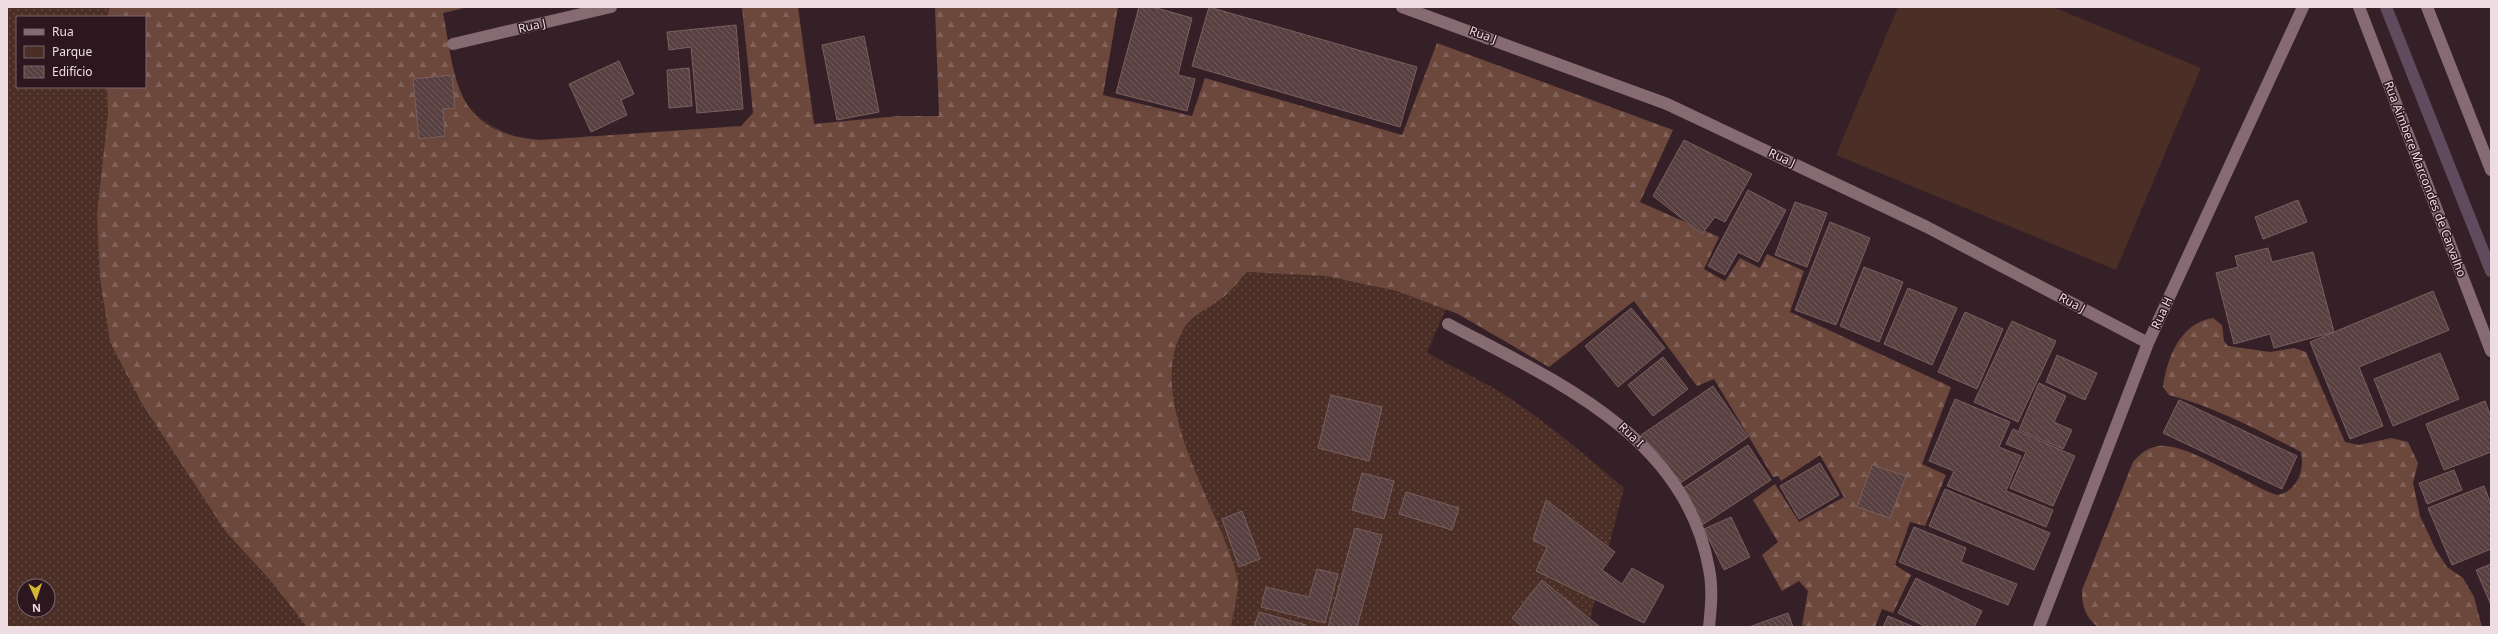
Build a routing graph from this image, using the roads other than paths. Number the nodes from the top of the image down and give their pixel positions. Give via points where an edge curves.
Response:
1 (611, 7) edge
2 (1402, 7) edge
3 (2303, 7) edge
4 (2359, 7) edge
5 (2427, 7) edge
6 (452, 44) dead end
7 (2491, 170) edge
8 (1448, 324) dead end
9 (2148, 343) junction
10 (2491, 351) edge
11 (1709, 627) edge
12 (2039, 627) edge

1 - 6 street, Rua J
2 - 9 street, Rua J via 1667,104 1927,227
3 - 9 street, Rua H
4 - 10 street, Rua Aimbere Marcondes de Carvalho
5 - 7 street
8 - 11 street, Rua I via 1540,372 1600,408 1641,444 1685,502 1701,536 1710,570
9 - 12 street, Rua H

